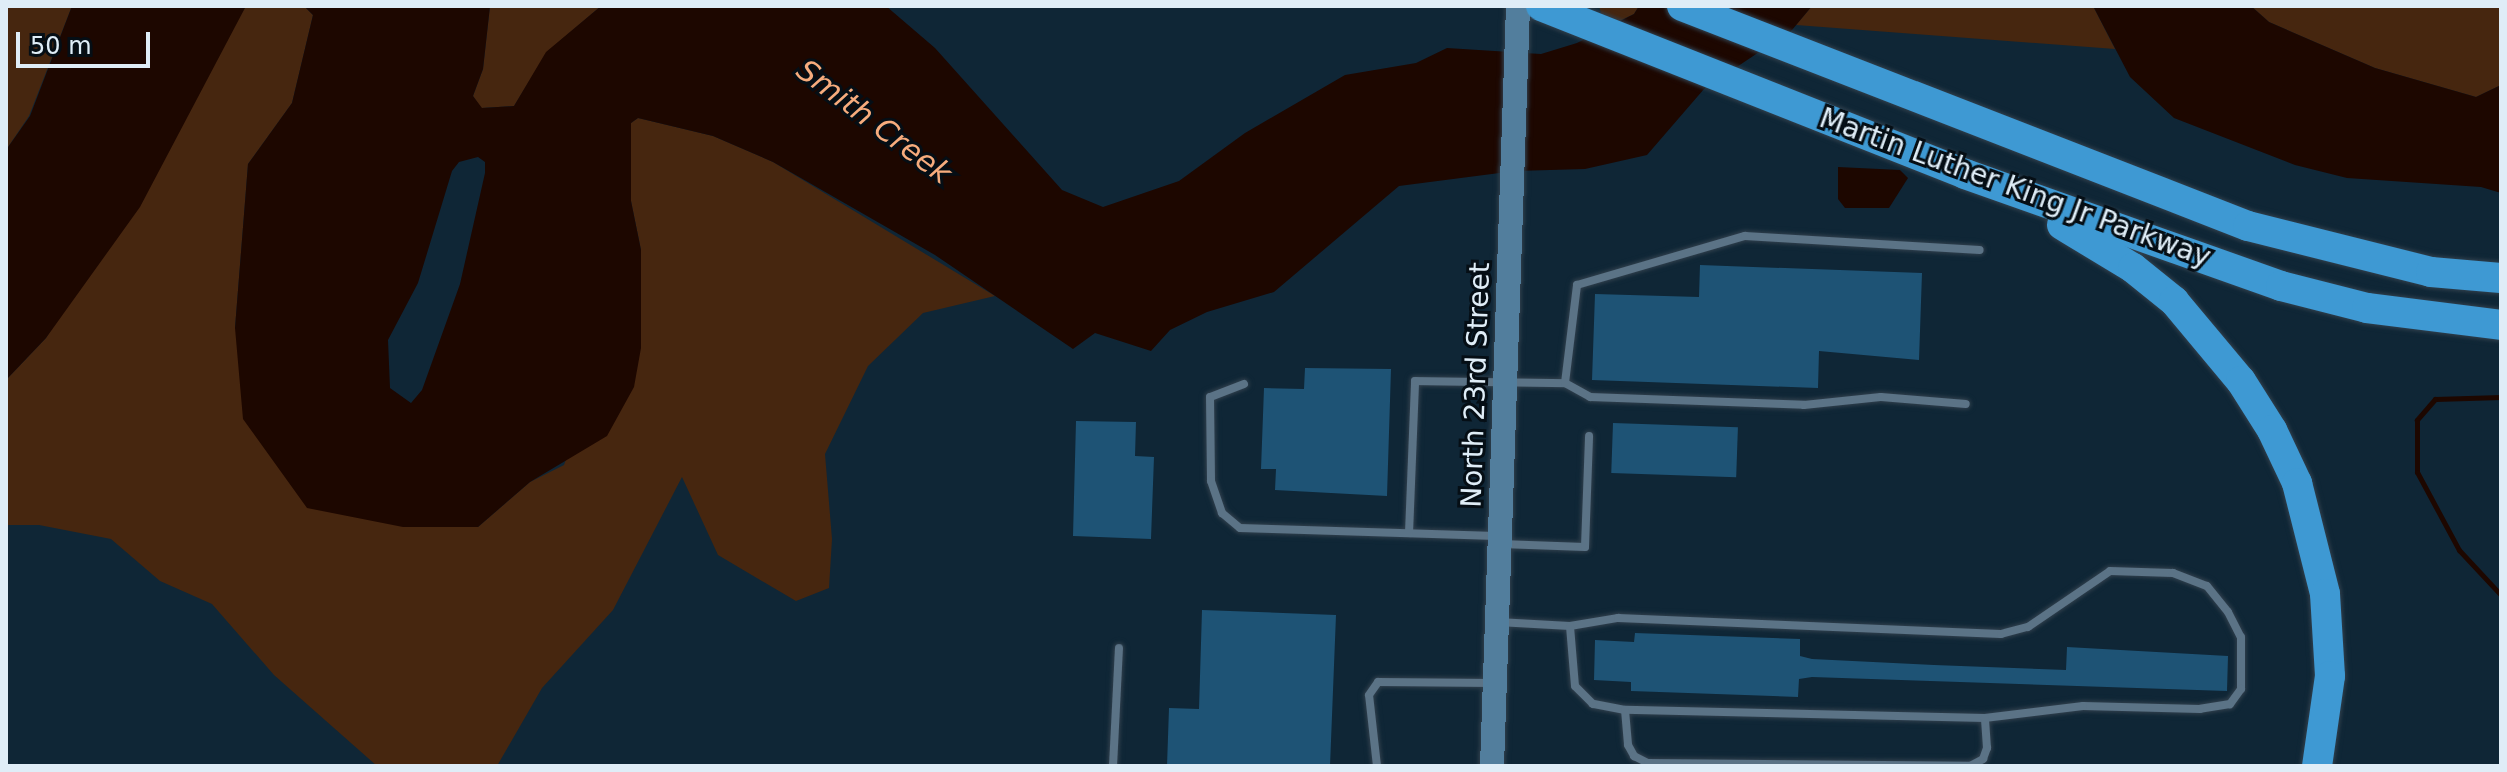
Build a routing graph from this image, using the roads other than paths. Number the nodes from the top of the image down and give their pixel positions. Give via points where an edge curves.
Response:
1 (1541, 6) edge
2 (1682, 6) edge
3 (1518, 17) edge
4 (1965, 174) junction
5 (1980, 250) dead end
6 (2501, 278) edge
7 (2501, 325) edge
8 (1506, 383) junction
9 (1565, 383) junction
10 (1244, 384) dead end
11 (1966, 404) dead end
12 (1589, 436) dead end
13 (1409, 533) junction
14 (1500, 540) junction
15 (1497, 622) junction
16 (1570, 626) junction
17 (1119, 648) dead end
18 (1495, 683) junction
19 (1625, 710) junction
20 (1985, 718) junction
21 (1113, 766) edge
22 (1377, 766) edge
23 (1492, 766) edge
24 (2317, 766) edge

1 - 4 highway, Martin Luther King Jr Parkway
2 - 6 highway, Martin Luther King Jr Parkway via 2262,230 2431,272
3 - 8 main road, North 23rd Street
4 - 7 highway, Martin Luther King Jr Parkway via 2281,286 2367,308
4 - 24 highway via 2093,240 2174,301 2241,381 2272,430 2297,483 2325,594 2330,676
5 - 9 lane via 1745,236 1577,285
8 - 9 lane
8 - 13 lane via 1415,381
8 - 14 main road, North 23rd Street
9 - 11 lane via 1590,397 1804,405 1881,397
10 - 13 lane via 1210,397 1211,481 1222,513 1240,528
12 - 14 lane via 1585,547
13 - 14 lane
14 - 15 main road, North 23rd Street
15 - 16 lane
15 - 18 main road, North 23rd Street
16 - 19 lane via 1575,686 1593,704
16 - 20 lane via 1618,618 2001,634 2028,627 2110,571 2173,573 2207,586 2241,637 2241,689 2230,704 2200,709 2083,706
17 - 21 lane
18 - 22 lane via 1378,682 1369,695
18 - 23 main road, North 23rd Street
19 - 20 lane
19 - 20 lane via 1628,745 1634,756 1648,763 1970,766 1983,759 1987,748

